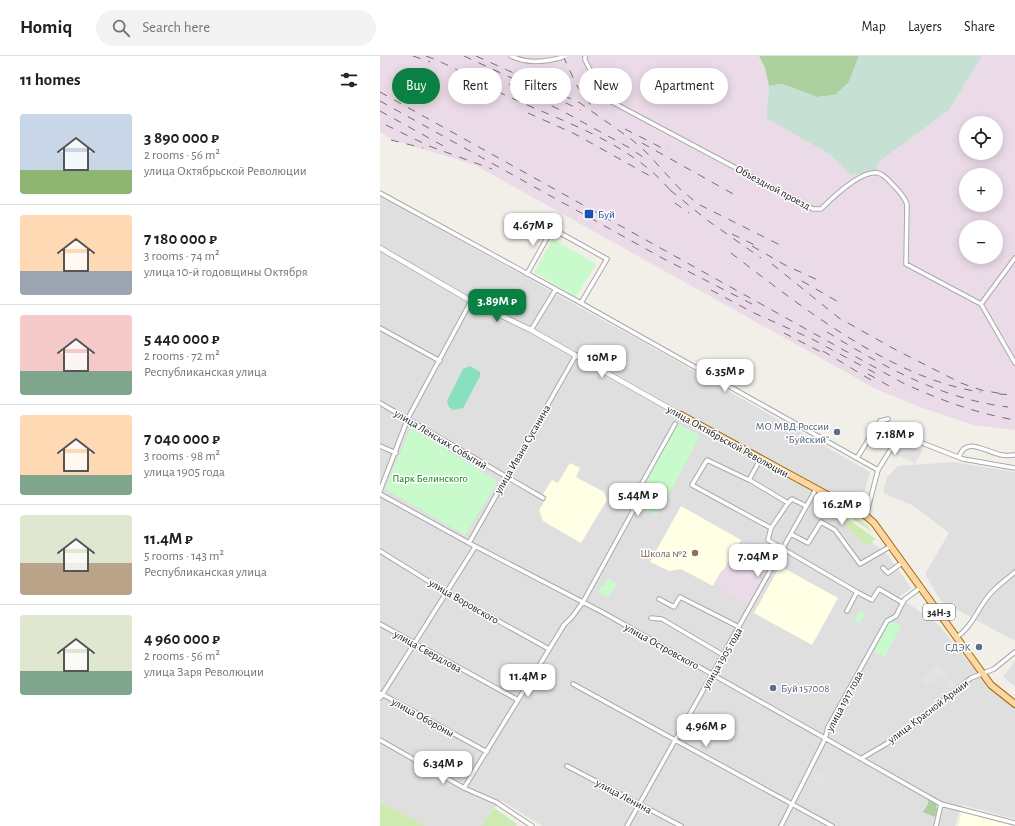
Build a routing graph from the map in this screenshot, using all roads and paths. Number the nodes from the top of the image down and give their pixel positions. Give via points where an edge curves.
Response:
1 (511, 56) edge
2 (566, 56) edge
3 (585, 56) edge
4 (380, 193) edge
5 (544, 224) dead end
6 (552, 228) junction
7 (380, 248) edge
8 (1015, 258) edge
9 (527, 274) junction
10 (556, 289) junction
11 (471, 301) junction
12 (581, 303) junction
13 (981, 304) junction
14 (380, 328) edge
15 (531, 330) junction
16 (576, 355) junction
17 (440, 361) junction
18 (1015, 363) edge
19 (380, 403) edge
20 (681, 415) joint
21 (408, 418) junction
22 (888, 419) dead end
23 (880, 421) junction
24 (675, 424) dead end
25 (900, 434) junction
26 (380, 446) edge
27 (396, 453) junction
28 (1015, 455) edge
29 (959, 457) junction
30 (761, 458) junction
31 (857, 458) junction
32 (1015, 468) edge
33 (878, 470) junction
34 (506, 478) junction
35 (748, 479) junction
36 (816, 489) junction
37 (380, 491) edge
38 (380, 494) edge
39 (543, 498) dead end
40 (788, 503) junction
41 (806, 506) junction
42 (866, 516) junction
43 (771, 528) junction
44 (791, 534) junction
45 (469, 544) junction
46 (891, 546) junction
47 (475, 547) junction
48 (783, 548) junction
49 (380, 551) edge
50 (903, 562) junction
51 (883, 568) dead end
52 (1015, 572) edge
53 (921, 587) junction
54 (446, 592) junction
55 (857, 592) junction
56 (659, 599) dead end
57 (583, 602) junction
58 (903, 603) junction
59 (847, 611) dead end
60 (651, 618) dead end
61 (380, 624) edge
62 (739, 628) junction
63 (957, 637) junction
64 (413, 643) junction
65 (549, 648) junction
66 (1015, 652) edge
67 (724, 655) junction
68 (983, 673) junction
69 (712, 674) junction
70 (573, 684) dead end
71 (381, 695) edge
72 (518, 700) junction
73 (1015, 704) edge
74 (825, 739) junction
75 (380, 740) edge
76 (675, 740) junction
77 (487, 752) junction
78 (862, 758) junction
79 (568, 766) dead end
80 (464, 788) junction
81 (640, 804) junction
82 (941, 804) junction
83 (790, 805) junction
84 (1015, 823) edge
85 (532, 826) edge
86 (627, 826) edge
87 (681, 826) edge
88 (781, 826) edge
89 (832, 826) edge
90 (936, 826) edge

1 - 2 street, bridge via 523,61 545,61
3 - 13 street, Объездной проезд via 598,85 612,102 813,209 821,209 853,182 870,174 878,173 887,178 907,204 906,264
4 - 9 street
5 - 6 street
6 - 9 street
6 - 12 street via 606,259
7 - 11 street, улица Октябрьской Революции / 34Н-3
8 - 13 street
9 - 10 street
10 - 12 street
10 - 15 street
11 - 15 street, улица Октябрьской Революции / 34Н-3
11 - 17 street
12 - 31 street
13 - 18 street
14 - 17 street
15 - 16 street, улица Октябрьской Революции / 34Н-3
16 - 20 street, улица Октябрьской Революции / 34Н-3
16 - 34 street, улица Ивана Сусанина
17 - 21 street
19 - 21 street, улица Ленских Событий
20 - 30 main road, улица Октябрьской Революции / 34Н-3
21 - 27 street
21 - 34 street, улица Ленских Событий
22 - 23 street
23 - 25 street
23 - 31 street
24 - 57 street via 632,503 633,511
25 - 29 street
25 - 33 street
26 - 27 street
27 - 37 street
28 - 29 street via 1003,455 978,447 964,447
29 - 32 street
30 - 35 street
30 - 36 main road, улица Октябрьской Революции / 34Н-3
31 - 33 street
33 - 42 street
34 - 39 street, улица Ленских Событий
34 - 45 street, улица Ивана Сусанина
35 - 40 street
35 - 43 street via 707,460 692,486
36 - 41 street, улица 1905 года
36 - 42 main road, улица Октябрьской Революции / 34Н-3
38 - 45 street, улица Островского
40 - 41 street via 792,498
40 - 43 street
41 - 44 street, улица 1905 года
42 - 46 main road, улица Октябрьской Революции / 34Н-3
43 - 48 street via 768,540
44 - 46 street via 808,543 821,522 835,530 860,564
44 - 48 street, улица 1905 года
45 - 47 street, улица Островского
46 - 50 main road, улица Октябрьской Революции / 34Н-3
47 - 54 street
47 - 57 street, улица Островского
48 - 55 street
48 - 62 street, улица 1905 года
49 - 54 street, улица Воровского
50 - 51 street via 888,573
50 - 53 main road, улица Октябрьской Революции / 34Н-3
52 - 63 street via 992,592 966,631
53 - 58 street, улица 1917 года
53 - 63 main road, улица Октябрьской Революции / 34Н-3
54 - 64 street
54 - 65 street, улица Воровского
55 - 58 street via 872,600 879,589
55 - 59 street
56 - 62 street via 674,607 680,597
57 - 65 street
57 - 69 street, улица Островского
58 - 74 street, улица 1917 года via 896,616 887,621 828,727
60 - 67 street via 662,619
61 - 64 street, улица Свердлова
62 - 67 street, улица 1905 года
63 - 68 main road, улица Октябрьской Революции / 34Н-3
64 - 71 street
64 - 72 street, улица Свердлова
65 - 72 street
66 - 68 street, улица Красной Армии via 994,669
67 - 69 street, улица 1905 года
68 - 73 main road, улица Октябрьской Революции / 34Н-3 via 996,689
68 - 78 street, улица Красной Армии via 971,678 913,725
69 - 74 street, улица Островского
69 - 76 street, улица 1905 года
70 - 76 street
71 - 77 street, улица Обороны
72 - 77 street
74 - 78 street, улица Островского
74 - 83 street, улица 1917 года
75 - 80 street
76 - 81 street, улица 1905 года
76 - 83 street
77 - 80 street
78 - 82 street, улица Островского
79 - 81 street, улица Ленина
80 - 85 street via 496,802
81 - 86 street, улица 1905 года
81 - 87 street, улица Ленина
82 - 84 street, улица Островского
82 - 90 street
83 - 88 street, улица 1917 года
83 - 89 street

